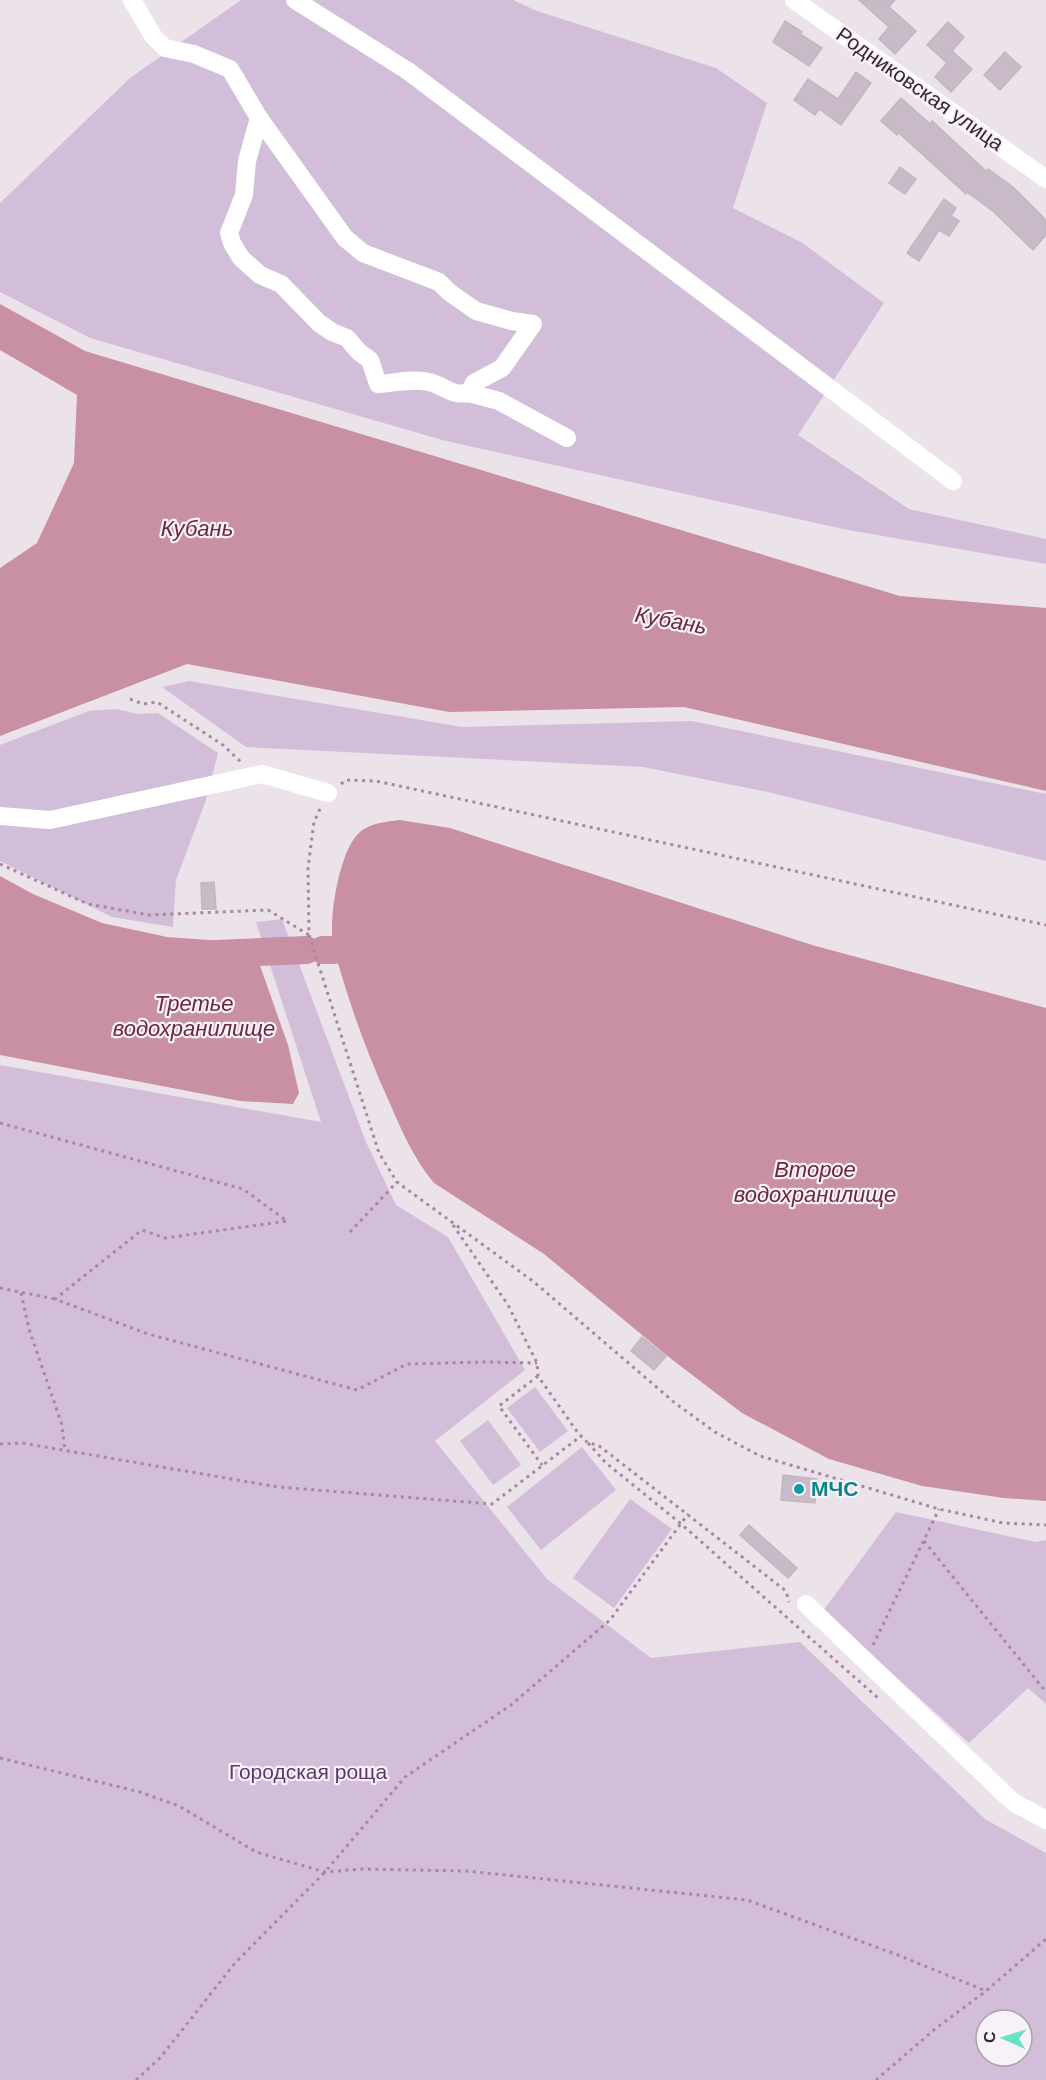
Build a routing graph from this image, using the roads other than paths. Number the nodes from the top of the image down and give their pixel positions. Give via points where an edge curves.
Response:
1 (132, 0) edge
2 (295, 0) edge
3 (794, 0) edge
4 (259, 118) junction
5 (1046, 179) edge
6 (469, 393) junction
7 (567, 438) dead end
8 (953, 481) dead end
9 (328, 794) road end
10 (0, 816) edge
11 (796, 1606) road end
12 (1046, 1820) edge

1 - 4 street via 153,36 165,48 194,54 230,69
2 - 8 street via 408,71
3 - 5 street, Родниковская улица
4 - 6 street via 247,161 244,195 229,233 241,258 260,275 286,288 319,323 347,338 370,360 378,384 412,380 431,382 449,392
4 - 6 street via 345,238 363,253 439,282 476,311 533,324 502,368 474,383
6 - 7 street via 499,402
9 - 10 street via 262,774 50,820
11 - 12 street via 866,1661 1013,1802

